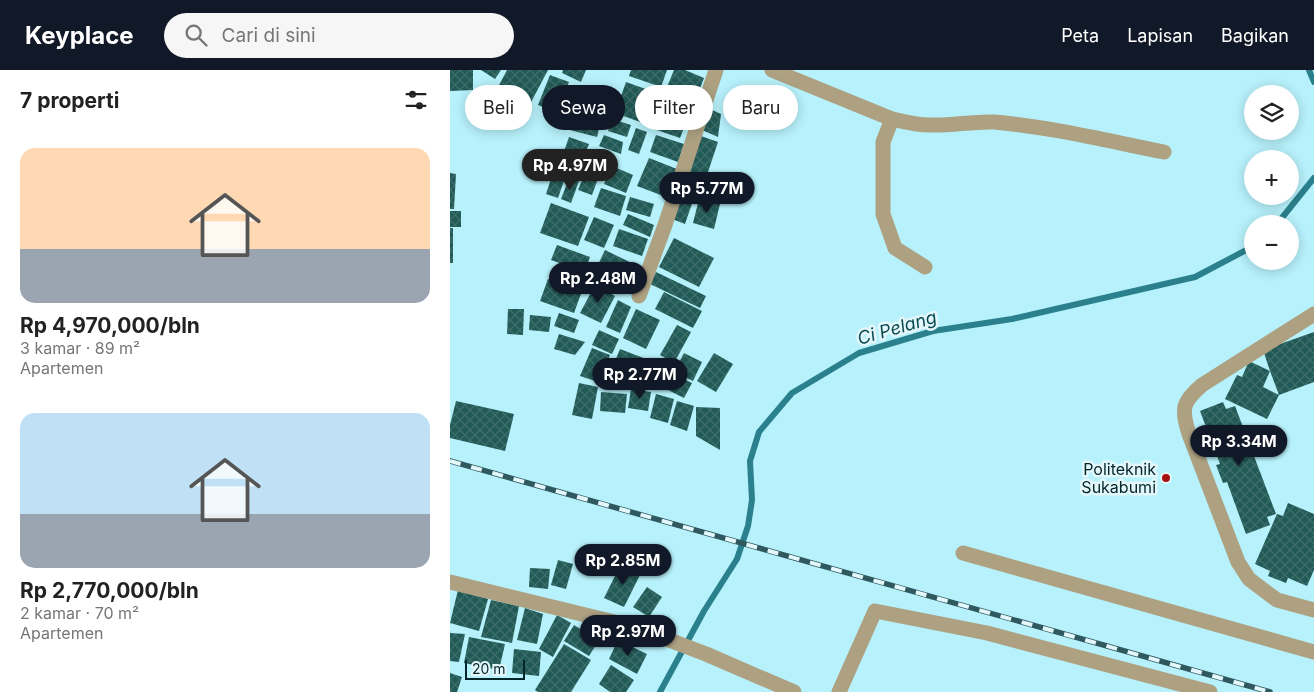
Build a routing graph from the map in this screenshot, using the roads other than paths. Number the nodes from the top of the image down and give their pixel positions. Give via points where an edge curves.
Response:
1 (716, 70) edge
2 (772, 70) edge
3 (892, 119) junction
4 (1164, 152) dead end
5 (925, 267) dead end
6 (639, 296) dead end
7 (1314, 314) edge
8 (963, 553) dead end
9 (450, 582) edge
10 (1314, 610) edge
11 (1314, 652) edge
12 (794, 692) edge
13 (839, 692) edge
14 (1210, 692) edge

1 - 6 street
2 - 3 street
3 - 4 street via 932,125 994,122
3 - 5 street via 884,142 884,214 895,248
7 - 10 street via 1202,385 1188,397 1183,410 1188,434 1238,562 1249,579 1277,600
8 - 11 street
9 - 12 street via 635,627
13 - 14 street via 875,611 987,633

